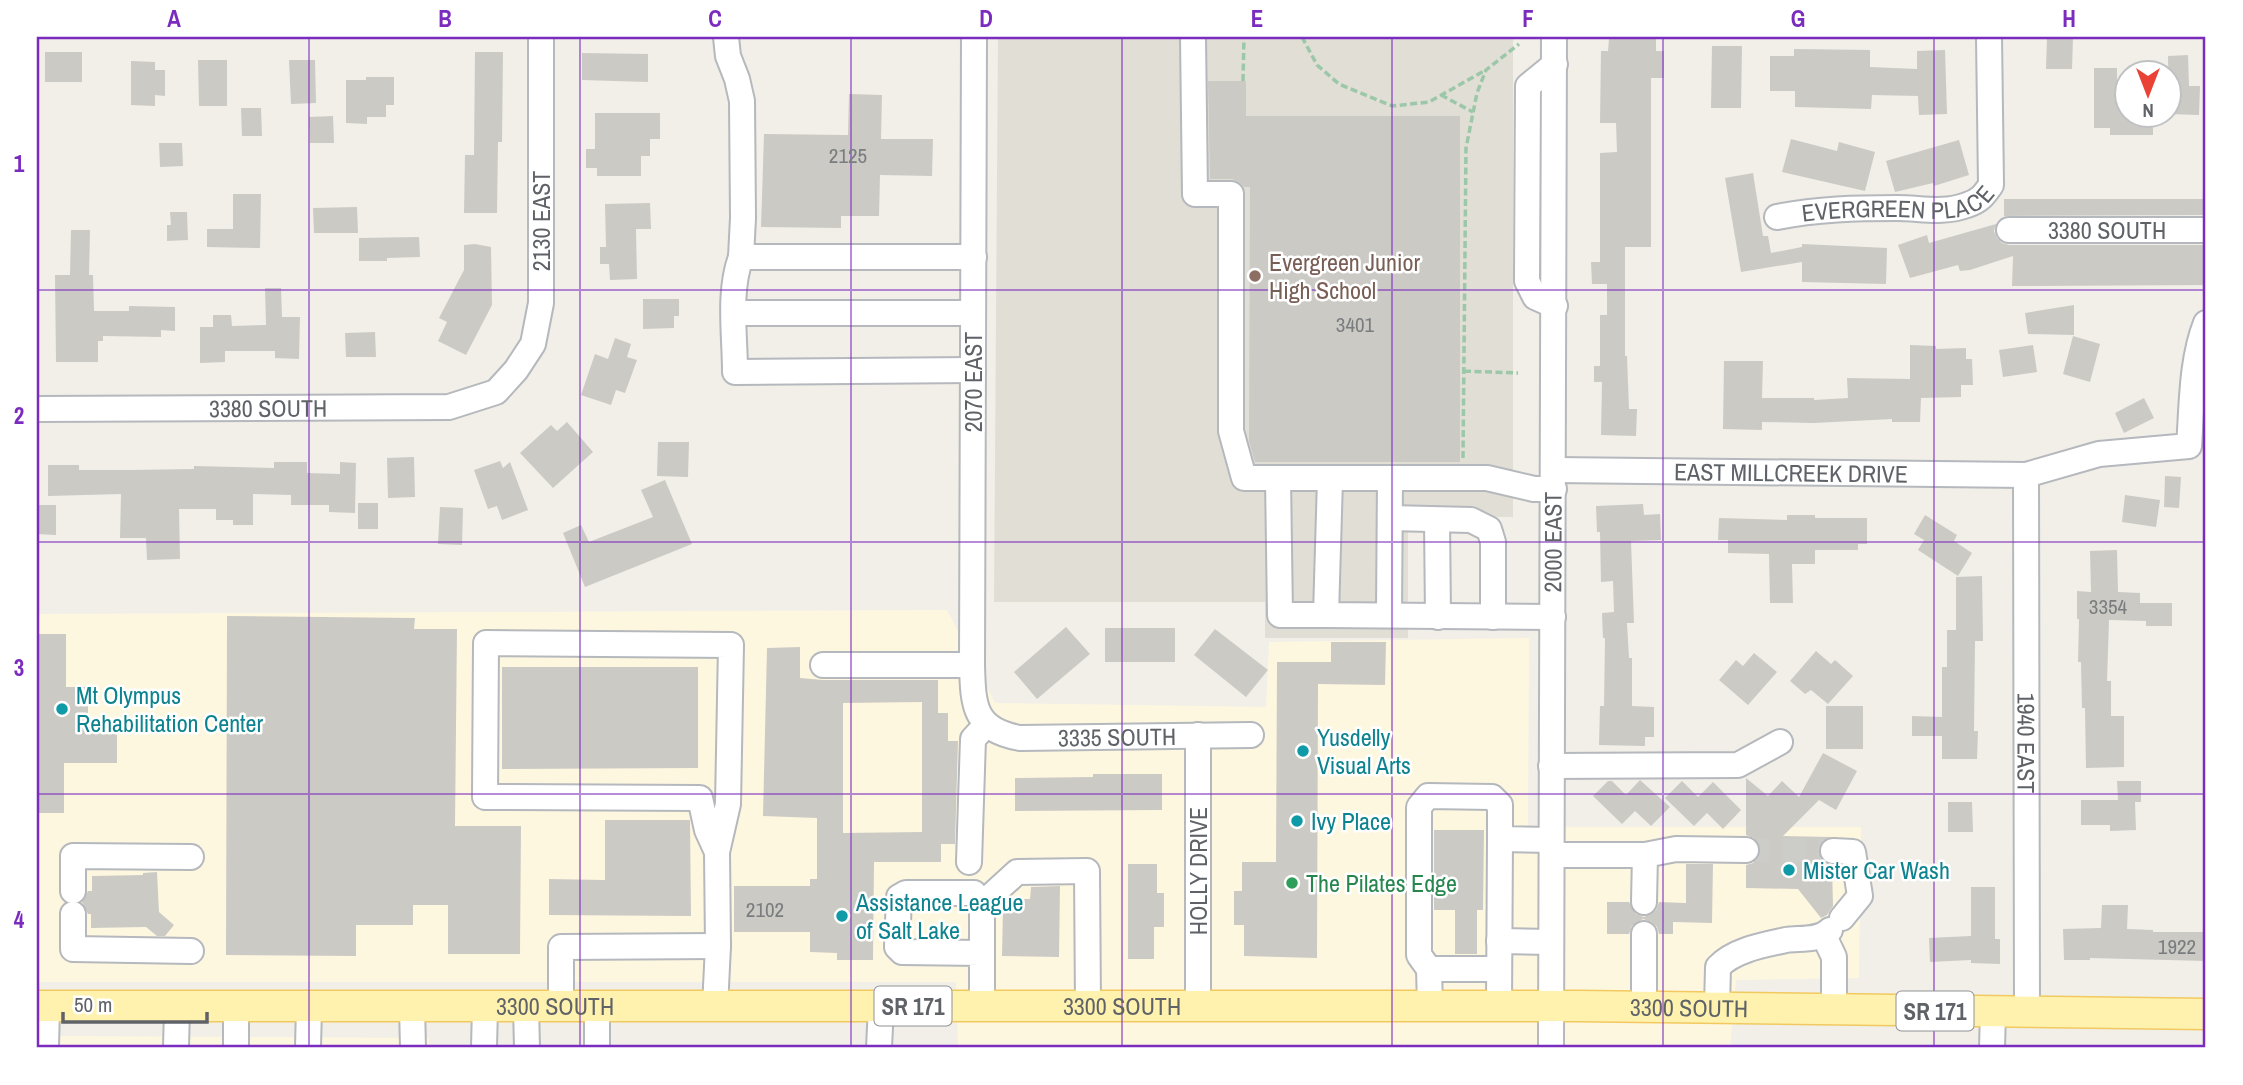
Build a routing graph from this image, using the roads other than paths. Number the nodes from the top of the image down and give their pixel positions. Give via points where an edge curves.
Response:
1 (541, 37) edge
2 (726, 37) edge
3 (974, 37) edge
4 (1193, 37) edge
5 (1554, 37) edge
6 (1989, 37) edge
7 (1777, 217) dead end
8 (2009, 230) dead end
9 (2206, 230) edge
10 (741, 257) junction
11 (974, 257) junction
12 (734, 313) junction
13 (973, 313) junction
14 (2206, 323) edge
15 (973, 370) junction
16 (496, 392) joint
17 (37, 408) edge
18 (2026, 475) junction
19 (1278, 478) junction
20 (1330, 479) junction
21 (1390, 479) junction
22 (1554, 479) junction
23 (1390, 518) junction
24 (1437, 520) junction
25 (1326, 615) junction
26 (1390, 615) junction
27 (1438, 617) junction
28 (1493, 617) junction
29 (1553, 617) junction
30 (823, 665) dead end
31 (972, 665) junction
32 (986, 725) junction
33 (1198, 735) junction
34 (1251, 735) dead end
35 (1780, 742) dead end
36 (1551, 766) junction
37 (1500, 839) junction
38 (1552, 847) junction
39 (1746, 850) tunnel mouth
40 (717, 852) junction
41 (1832, 852) tunnel mouth
42 (1645, 855) junction
43 (191, 857) dead end
44 (969, 862) dead end
45 (1644, 902) dead end
46 (982, 904) junction
47 (1832, 928) junction
48 (1644, 934) dead end
49 (1499, 941) junction
50 (1551, 942) junction
51 (718, 946) junction
52 (191, 951) dead end
53 (982, 953) junction
54 (1429, 969) junction
55 (1499, 969) junction
56 (42, 1006) edge
57 (881, 1006) junction
58 (982, 1006) junction
59 (1088, 1006) junction
60 (1198, 1006) junction
61 (1430, 1006) junction
62 (1499, 1006) junction
63 (1551, 1006) junction
64 (177, 1007) junction
65 (236, 1007) junction
66 (309, 1007) junction
67 (412, 1007) junction
68 (485, 1007) junction
69 (526, 1007) junction
70 (561, 1007) junction
71 (597, 1007) junction
72 (715, 1007) junction
73 (1644, 1007) junction
74 (1717, 1008) junction
75 (1834, 1009) junction
76 (1993, 1011) junction
77 (2027, 1012) junction
78 (2206, 1014) edge
79 (46, 1048) edge
80 (176, 1048) edge
81 (236, 1048) edge
82 (308, 1048) edge
83 (413, 1048) edge
84 (484, 1048) edge
85 (527, 1048) edge
86 (597, 1048) edge
87 (879, 1048) edge
88 (1551, 1048) edge
89 (1992, 1048) edge

1 - 16 street, 2130 EAST via 541,303 533,344
2 - 10 street via 742,101
3 - 11 street, 2070 EAST
4 - 19 street, EAST MILLCREEK DRIVE via 1195,194 1231,194 1231,431 1244,478
5 - 22 street, 2000 EAST
6 - 7 street, EVERGREEN PLACE via 1991,185 1982,199 1938,212 1850,209
8 - 9 street, 3380 SOUTH
10 - 11 street
10 - 12 street via 735,274
11 - 13 street, 2070 EAST
12 - 13 street
12 - 15 street via 734,372
13 - 15 street, 2070 EAST
14 - 18 street, EAST MILLCREEK DRIVE via 2193,389 2189,446 2099,454
15 - 31 street, 2070 EAST
16 - 17 street, 3380 SOUTH via 449,407
18 - 22 street, EAST MILLCREEK DRIVE
18 - 77 street, 1940 EAST
19 - 20 street, EAST MILLCREEK DRIVE
19 - 25 street via 1280,615
20 - 21 street, EAST MILLCREEK DRIVE
20 - 25 street
21 - 22 street, EAST MILLCREEK DRIVE via 1487,478 1534,489
21 - 23 street
22 - 29 street, 2000 EAST
23 - 24 street
23 - 26 street
24 - 27 street
24 - 28 street via 1471,520 1489,528
25 - 26 street
26 - 27 street
27 - 28 street
28 - 29 street
29 - 36 street, 2000 EAST
30 - 31 street
31 - 32 street, 2070 EAST via 977,712
32 - 33 street, 3335 SOUTH via 1020,738
32 - 44 street via 973,739
33 - 34 street, 3335 SOUTH
33 - 60 street, HOLLY DRIVE
35 - 36 street via 1738,765
36 - 38 street, 2000 EAST
37 - 38 street
37 - 49 street
37 - 54 street via 1500,805 1492,797 1428,796 1419,807 1419,955
38 - 42 street
38 - 50 street, 2000 EAST
39 - 42 street via 1676,849
40 - 40 street via 729,804 731,645 486,643 485,797 700,797
40 - 51 street
41 - 47 street via 1853,852 1860,896
42 - 45 street
43 - 52 street via 73,856 73,949
46 - 53 street
46 - 53 street via 974,893 906,893 898,901 897,935 899,950 909,954
46 - 59 street via 1017,872 1087,872
47 - 74 street via 1728,956 1718,967
47 - 75 street
48 - 73 street
49 - 50 street
49 - 55 street
50 - 63 street, 2000 EAST
51 - 70 street via 561,947
51 - 72 street
53 - 58 street
54 - 55 street
54 - 61 street
55 - 62 street
56 - 64 main road, 3300 SOUTH / SR 171
56 - 79 street
57 - 58 main road, 3300 SOUTH / SR 171
57 - 72 main road, 3300 SOUTH / SR 171
57 - 87 street
58 - 59 main road, 3300 SOUTH / SR 171
59 - 60 main road, 3300 SOUTH / SR 171
60 - 61 main road, 3300 SOUTH / SR 171
61 - 62 main road, 3300 SOUTH / SR 171
62 - 63 main road, 3300 SOUTH / SR 171
63 - 73 main road, 3300 SOUTH / SR 171
63 - 88 street, 2000 EAST
64 - 65 main road, 3300 SOUTH / SR 171
64 - 80 street
65 - 66 main road, 3300 SOUTH / SR 171
65 - 81 street
66 - 67 main road, 3300 SOUTH / SR 171
66 - 82 street
67 - 68 main road, 3300 SOUTH / SR 171
67 - 83 street
68 - 69 main road, 3300 SOUTH / SR 171
68 - 84 street
69 - 70 main road, 3300 SOUTH / SR 171
69 - 85 street
70 - 71 main road, 3300 SOUTH / SR 171
71 - 72 main road, 3300 SOUTH / SR 171
71 - 86 street
73 - 74 main road, 3300 SOUTH / SR 171
74 - 75 main road, 3300 SOUTH / SR 171
75 - 76 main road, 3300 SOUTH / SR 171
76 - 77 main road, 3300 SOUTH / SR 171
76 - 89 street
77 - 78 main road, 3300 SOUTH / SR 171

